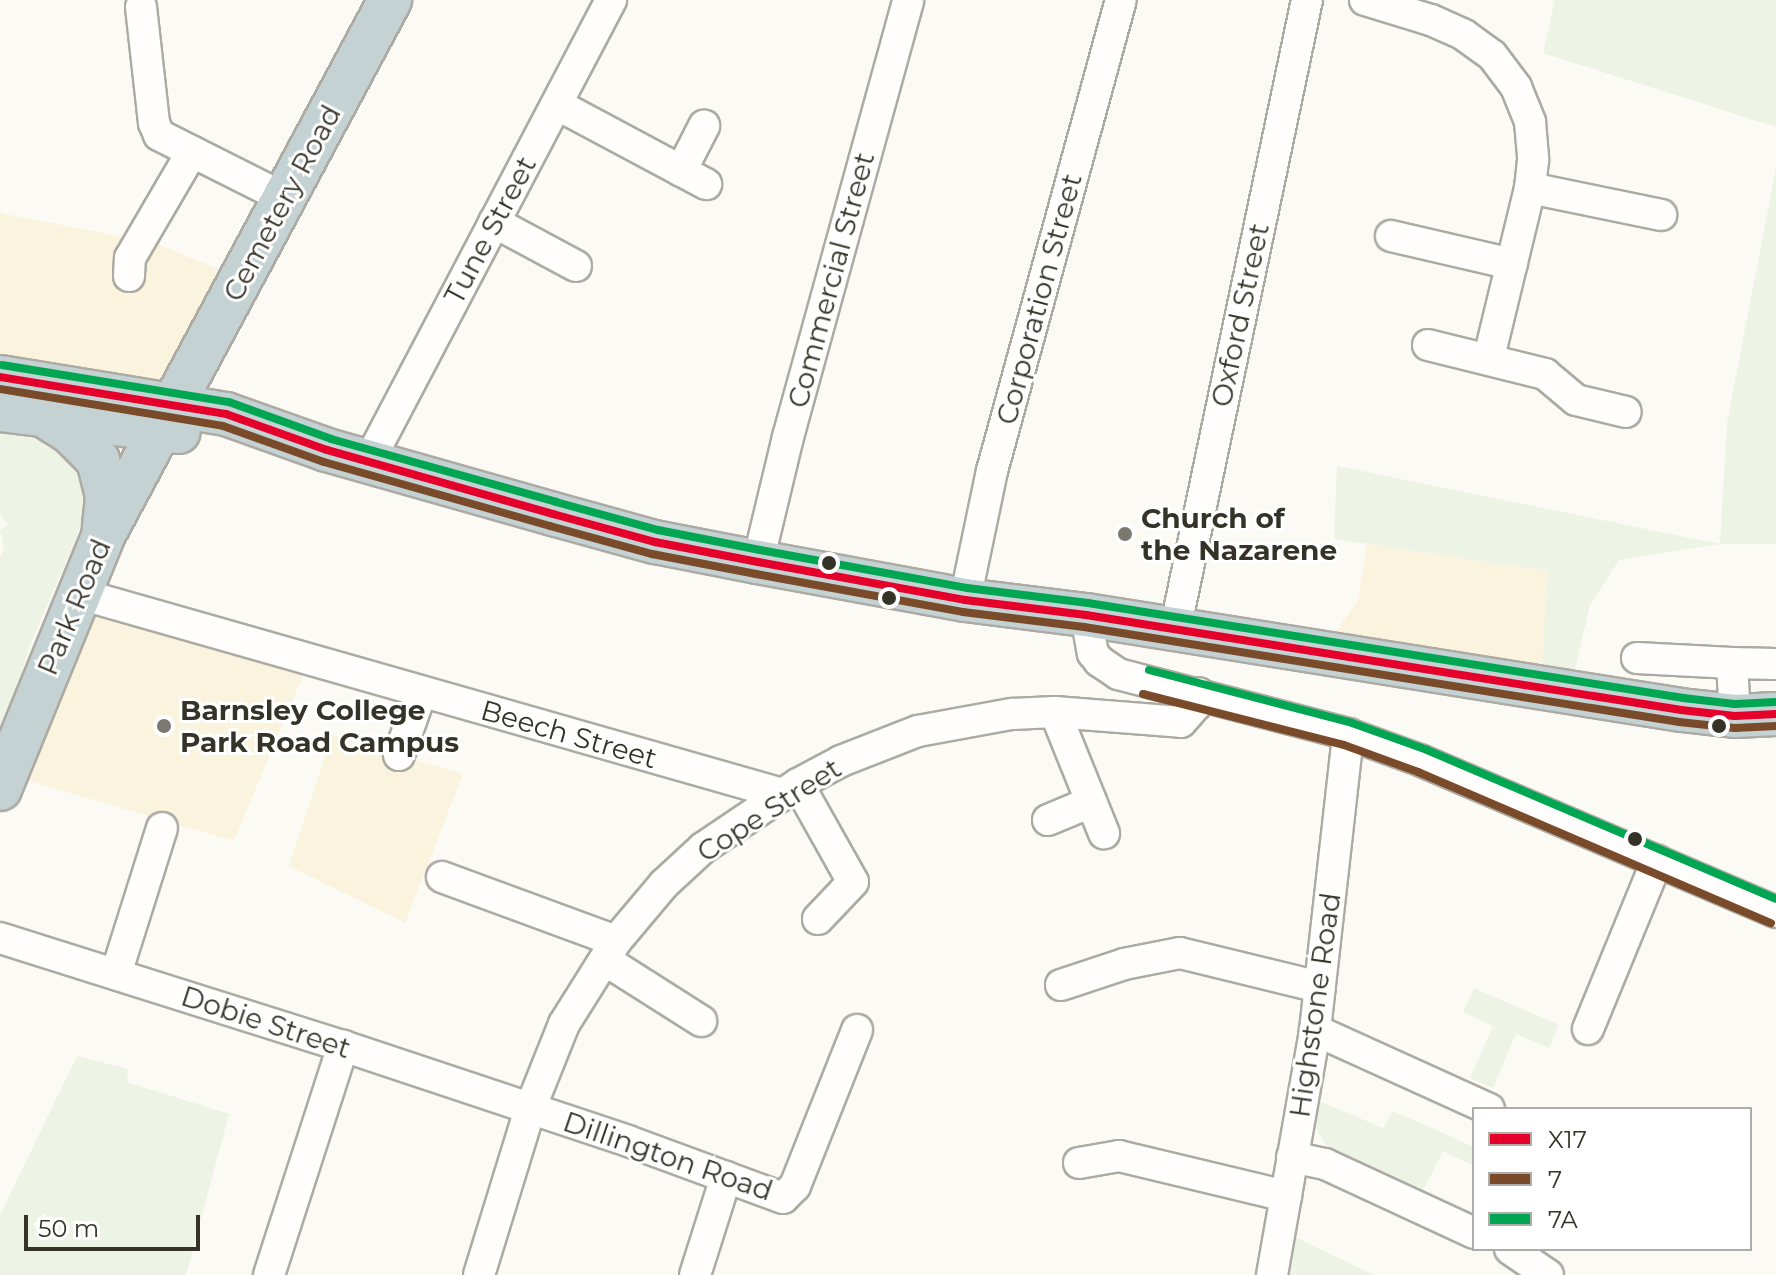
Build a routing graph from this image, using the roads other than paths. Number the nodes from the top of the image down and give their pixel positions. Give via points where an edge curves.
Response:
1 (390, 0) edge
2 (611, 0) edge
3 (908, 0) edge
4 (1121, 0) edge
5 (1307, 0) edge
6 (1365, 0) edge
7 (141, 7) dead end
8 (558, 105) junction
9 (704, 126) dead end
10 (192, 152) junction
11 (1530, 188) junction
12 (284, 198) junction
13 (1661, 215) dead end
14 (494, 222) junction
15 (1391, 236) dead end
16 (1512, 264) junction
17 (576, 266) dead end
18 (129, 276) dead end
19 (1428, 345) dead end
20 (1489, 358) junction
21 (0, 377) edge
22 (0, 410) edge
23 (1626, 412) dead end
24 (164, 417) junction
25 (48, 419) junction
26 (369, 461) junction
27 (103, 536) junction
28 (758, 562) junction
29 (80, 594) junction
30 (965, 600) junction
31 (1086, 615) junction
32 (1175, 630) junction
33 (1637, 658) dead end
34 (1732, 663) junction
35 (1776, 664) edge
36 (421, 693) junction
37 (1199, 693) junction
38 (1055, 712) junction
39 (1756, 715) edge
40 (1348, 734) junction
41 (399, 755) dead end
42 (0, 789) edge
43 (790, 789) junction
44 (1091, 802) junction
45 (1048, 820) dead end
46 (162, 828) dead end
47 (1104, 833) dead end
48 (1657, 861) junction
49 (442, 877) dead end
50 (1776, 912) edge
51 (818, 919) dead end
52 (0, 938) edge
53 (610, 950) junction
54 (116, 974) junction
55 (1061, 985) dead end
56 (1320, 987) junction
57 (701, 1021) dead end
58 (1588, 1029) dead end
59 (857, 1030) dead end
60 (1315, 1030) junction
61 (343, 1046) junction
62 (1485, 1107) edge
63 (530, 1109) junction
64 (1292, 1157) junction
65 (1079, 1163) dead end
66 (726, 1177) junction
67 (1286, 1196) junction
68 (1472, 1232) edge
69 (1513, 1251) edge
70 (269, 1275) edge
71 (479, 1275) edge
72 (695, 1275) edge
73 (1272, 1275) edge
74 (1548, 1275) edge

1 - 12 highway, Cemetery Road
2 - 8 street, Tune Street
3 - 28 street, Commercial Street
4 - 30 street, Corporation Street via 992,471
5 - 32 street, Oxford Street
6 - 11 street via 1464,35 1492,55 1516,87 1530,122
7 - 10 street via 154,123 159,135
8 - 9 street via 694,177
8 - 14 street, Tune Street
10 - 12 street
10 - 18 street via 130,258
11 - 13 street
11 - 16 street
12 - 24 highway, Cemetery Road
14 - 17 street
14 - 26 street, Tune Street
15 - 16 street
16 - 20 street
19 - 20 street
20 - 23 street via 1545,374 1576,400
21 - 24 highway
22 - 25 highway
24 - 25 highway
24 - 26 highway
24 - 27 highway, Park Road
25 - 27 highway via 98,460 107,497
26 - 28 highway via 655,542
27 - 29 highway, Park Road
28 - 30 highway
29 - 36 street, Beech Street
29 - 42 highway, Park Road
30 - 31 highway
31 - 32 highway
31 - 37 street via 1093,653 1108,668
32 - 39 highway via 1499,682
33 - 34 street
34 - 35 street
34 - 39 street
36 - 41 street
36 - 43 street, Beech Street
37 - 38 street, Cope Street via 1181,722
37 - 40 street
38 - 43 street, Cope Street via 918,731 841,761
38 - 44 street
40 - 48 street
40 - 56 street, Highstone Road
43 - 51 street via 853,882
43 - 53 street, Cope Street via 703,848 664,884
44 - 45 street
44 - 47 street
46 - 54 street
48 - 50 street
48 - 58 street
49 - 53 street
52 - 54 street, Dobie Street
53 - 57 street
53 - 63 street, Cope Street via 564,1024
54 - 61 street, Dobie Street
55 - 56 street via 1180,953
56 - 60 street, Highstone Road
59 - 66 street, Dillington Road via 795,1186 783,1198
60 - 62 street
60 - 64 street, Highstone Road
61 - 63 street, Dobie Street
61 - 70 street
63 - 66 street, Dillington Road
63 - 71 street, Cope Street
64 - 67 street, Highstone Road
64 - 68 street via 1325,1164
65 - 67 street via 1119,1156
66 - 72 street
67 - 73 street, Highstone Road
69 - 74 street

